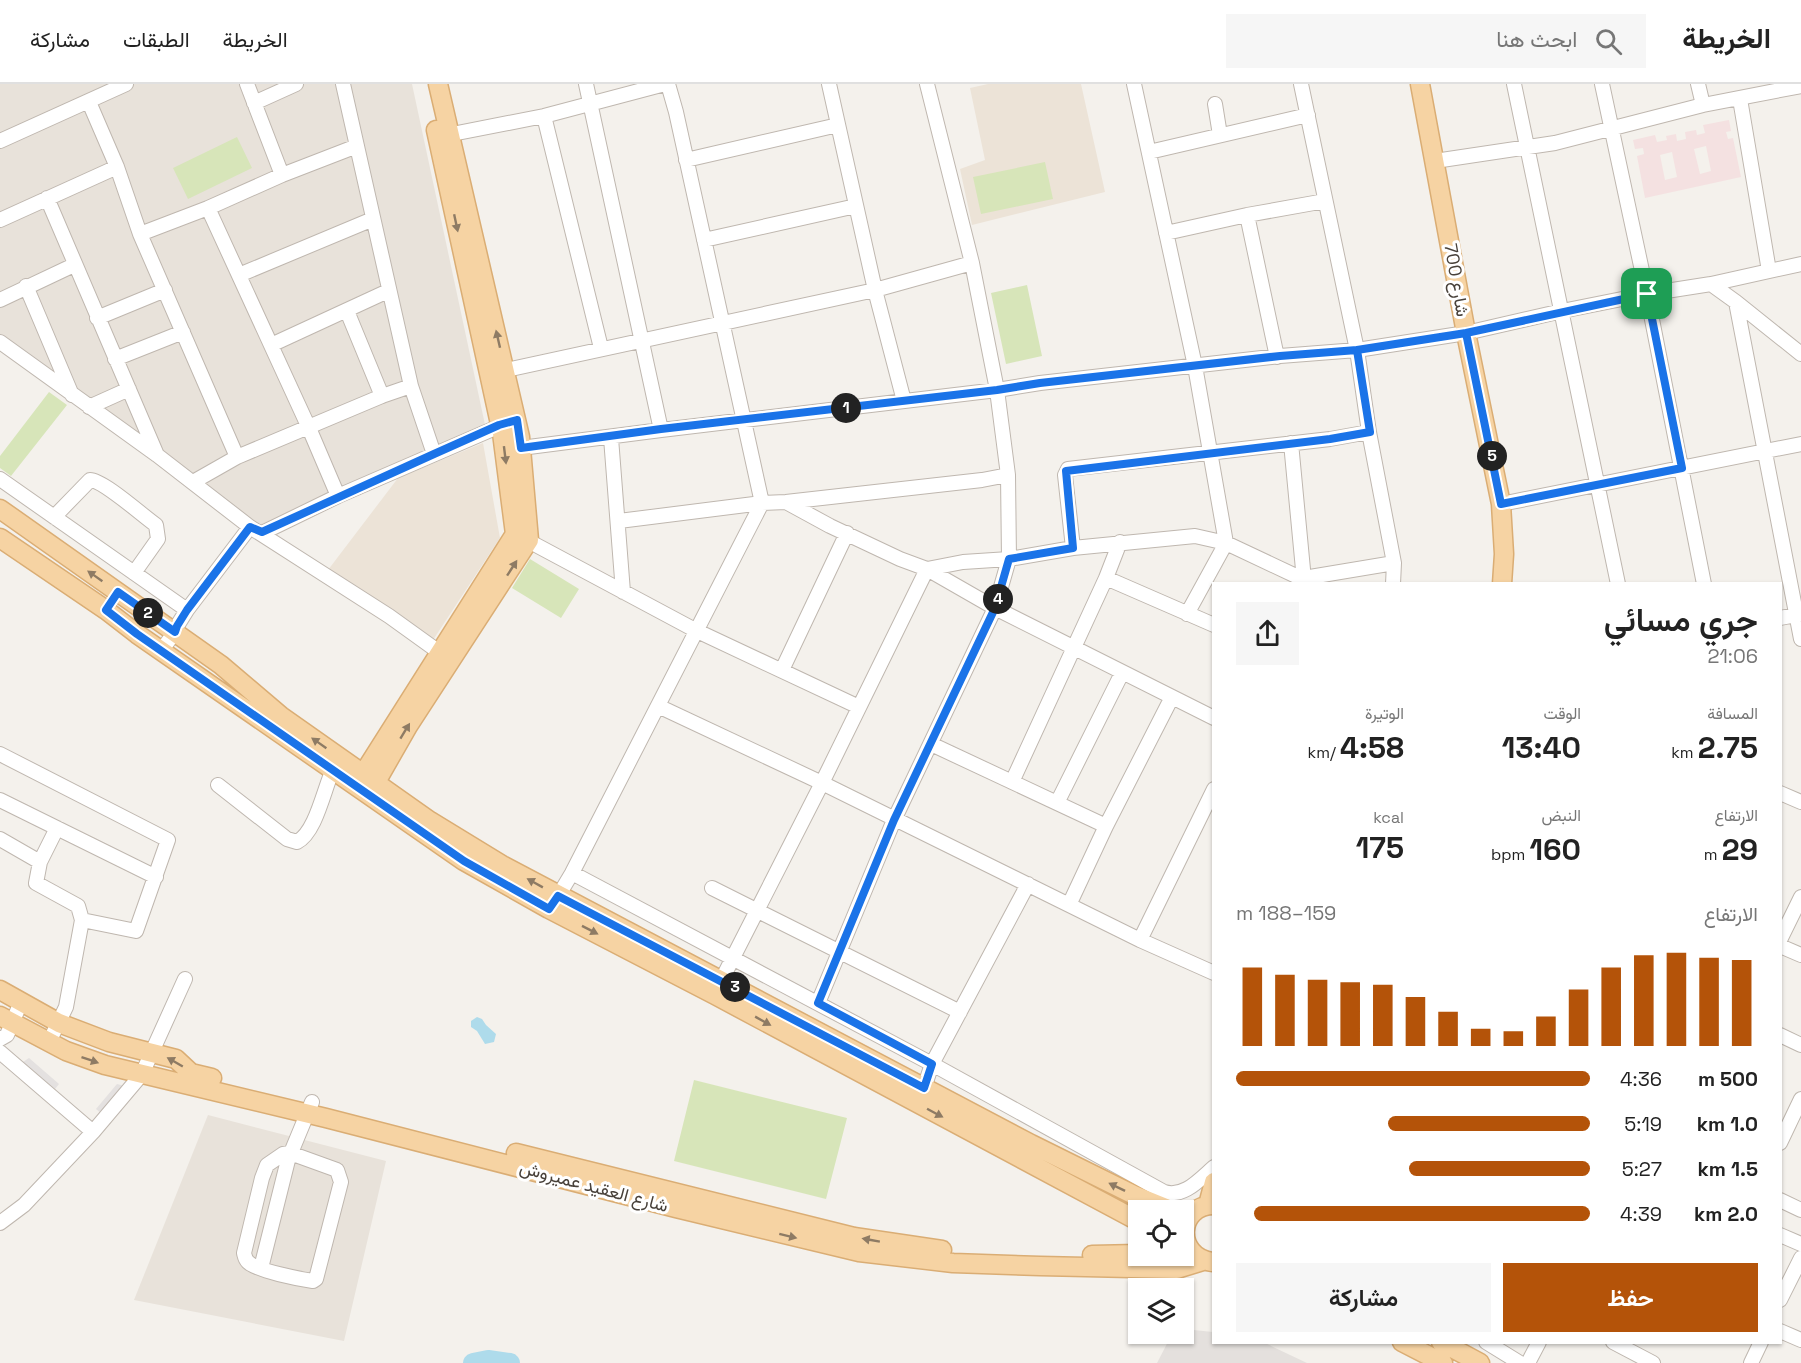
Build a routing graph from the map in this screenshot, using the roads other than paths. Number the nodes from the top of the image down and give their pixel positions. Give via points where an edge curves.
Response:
1 (126, 84) edge
2 (247, 84) edge
3 (296, 84) edge
4 (344, 84) edge
5 (426, 84) edge
6 (438, 84) edge
7 (586, 84) edge
8 (666, 84) edge
9 (829, 84) edge
10 (927, 84) edge
11 (1134, 84) edge
12 (1301, 84) edge
13 (1420, 84) edge
14 (1514, 84) edge
15 (1602, 84) edge
16 (1698, 84) edge
17 (1785, 86) edge
18 (1801, 86) edge
19 (1740, 99) junction
20 (89, 102) junction
21 (254, 103) junction
22 (590, 104) junction
23 (1215, 104) dead end
24 (1703, 105) junction
25 (1308, 115) junction
26 (544, 116) junction
27 (838, 125) junction
28 (1612, 129) junction
29 (1220, 135) junction
30 (443, 136) junction
31 (0, 141) edge
32 (357, 146) junction
33 (1527, 147) junction
34 (1149, 152) junction
35 (686, 160) junction
36 (1435, 162) junction
37 (117, 167) junction
38 (282, 175) junction
39 (47, 198) junction
40 (1325, 201) junction
41 (856, 206) junction
42 (208, 208) junction
43 (1247, 215) junction
44 (374, 219) junction
45 (0, 220) edge
46 (1166, 233) junction
47 (140, 234) junction
48 (704, 240) junction
49 (972, 263) junction
50 (1801, 264) edge
51 (74, 265) junction
52 (1769, 271) junction
53 (239, 275) junction
54 (1711, 284) junction
55 (26, 286) junction
56 (165, 290) junction
57 (875, 290) junction
58 (388, 291) junction
59 (1647, 294) junction
60 (0, 300) edge
61 (1736, 302) junction
62 (347, 311) junction
63 (1562, 311) junction
64 (98, 318) junction
65 (722, 323) junction
66 (183, 332) junction
67 (1466, 333) junction
68 (640, 340) junction
69 (0, 342) edge
70 (271, 345) junction
71 (601, 348) junction
72 (1357, 350) junction
73 (1801, 354) edge
74 (1277, 357) junction
75 (115, 359) junction
76 (1196, 366) junction
77 (497, 371) junction
78 (411, 386) junction
79 (129, 389) junction
80 (997, 390) junction
81 (73, 396) junction
82 (382, 396) junction
83 (904, 401) junction
84 (89, 407) junction
85 (743, 420) junction
86 (508, 422) junction
87 (309, 428) junction
88 (661, 429) junction
89 (1370, 432) junction
90 (611, 438) junction
91 (1291, 443) junction
92 (1801, 444) edge
93 (521, 448) junction
94 (1765, 450) junction
95 (1210, 453) junction
96 (434, 454) junction
97 (157, 455) junction
98 (237, 457) junction
99 (1682, 468) junction
100 (1008, 475) junction
101 (0, 479) edge
102 (193, 482) junction
103 (1599, 484) junction
104 (338, 496) junction
105 (786, 502) junction
106 (762, 503) junction
107 (1501, 504) junction
108 (0, 509) edge
109 (54, 517) junction
110 (619, 521) junction
111 (256, 530) junction
112 (847, 533) junction
113 (522, 537) junction
114 (0, 538) edge
115 (1120, 542) junction
116 (1226, 543) junction
117 (1073, 548) junction
118 (1009, 559) junction
119 (1394, 563) junction
120 (927, 569) junction
121 (134, 573) junction
122 (1106, 578) junction
123 (1307, 581) edge
124 (1393, 582) edge
125 (1502, 582) edge
126 (1618, 582) edge
127 (1704, 582) edge
128 (118, 592) junction
129 (623, 592) junction
130 (995, 608) junction
131 (106, 610) junction
132 (187, 610) junction
133 (1187, 614) junction
134 (1799, 614) edge
135 (1782, 618) edge
136 (1212, 624) edge
137 (695, 630) junction
138 (175, 632) junction
139 (1801, 639) edge
140 (1073, 648) junction
141 (161, 651) junction
142 (445, 656) junction
143 (782, 670) junction
144 (1122, 673) junction
145 (1172, 697) junction
146 (658, 706) junction
147 (859, 707) junction
148 (1212, 717) edge
149 (931, 744) junction
150 (0, 754) edge
151 (335, 764) junction
152 (369, 778) junction
153 (1012, 782) junction
154 (822, 783) junction
155 (218, 785) dead end
156 (1782, 794) edge
157 (1212, 797) edge
158 (0, 800) edge
159 (1801, 802) edge
160 (1057, 803) junction
161 (1207, 816) edge
162 (894, 820) junction
163 (1106, 826) junction
164 (57, 828) junction
165 (0, 840) edge
166 (40, 862) junction
167 (572, 873) junction
168 (156, 877) junction
169 (1028, 884) junction
170 (712, 888) dead end
171 (1800, 900) edge
172 (554, 903) junction
173 (1069, 905) junction
174 (757, 909) junction
175 (82, 920) junction
176 (1782, 936) edge
177 (1140, 940) junction
178 (1782, 947) edge
179 (839, 953) junction
180 (1801, 956) edge
181 (732, 957) junction
182 (1212, 972) edge
183 (184, 979) dead end
184 (718, 987) junction
185 (0, 990) edge
186 (21, 1002) junction
187 (818, 1003) junction
188 (960, 1012) junction
189 (59, 1023) junction
190 (5, 1028) edge
191 (1782, 1036) edge
192 (49, 1042) junction
193 (1801, 1045) edge
194 (152, 1053) junction
195 (6, 1056) edge
196 (932, 1064) junction
197 (142, 1074) junction
198 (924, 1088) junction
199 (1801, 1099) edge
200 (310, 1107) junction
201 (93, 1132) junction
202 (1782, 1139) edge
203 (290, 1154) junction
204 (518, 1160) junction
205 (1212, 1169) edge
206 (1146, 1200) edge
207 (1782, 1201) edge
208 (1211, 1205) edge
209 (1801, 1210) edge
210 (1194, 1213) edge
211 (1128, 1216) edge
212 (0, 1222) edge
213 (1782, 1236) edge
214 (1801, 1244) edge
215 (1128, 1251) edge
216 (1194, 1254) edge
217 (1801, 1258) edge
218 (1210, 1266) edge
219 (261, 1268) junction
220 (1782, 1296) edge
221 (1782, 1331) edge
222 (1801, 1340) edge
223 (1406, 1344) edge
224 (1445, 1344) edge
225 (1489, 1344) edge
226 (1538, 1344) edge
227 (1616, 1344) edge
228 (1760, 1344) edge
229 (1643, 1361) edge
230 (1443, 1363) edge
231 (1480, 1363) edge
232 (1520, 1363) edge
233 (1528, 1363) edge
234 (1751, 1363) edge

1 - 20 street
2 - 21 street
3 - 21 street
4 - 32 street
5 - 30 main road
6 - 30 main road
7 - 22 street
8 - 22 street
8 - 35 street
9 - 27 street
10 - 49 street
11 - 34 street
12 - 25 street
13 - 36 main road, شارع 700
14 - 33 street
15 - 28 street
16 - 24 street
17 - 18 street
17 - 19 street
19 - 24 street
19 - 52 street
20 - 31 street
20 - 37 street
21 - 38 street
22 - 26 street
22 - 68 street
23 - 29 street
24 - 28 street
25 - 29 street
25 - 40 street
26 - 30 street
26 - 71 street
27 - 35 street
27 - 41 street
28 - 33 street
28 - 59 street
29 - 34 street
30 - 77 main road
32 - 38 street
32 - 44 street
33 - 36 street
33 - 63 street
34 - 46 street
35 - 48 street
36 - 67 main road, شارع 700
37 - 39 street
37 - 47 street
38 - 42 street
39 - 45 street
39 - 51 street
40 - 43 street
40 - 72 street
41 - 48 street
41 - 57 street
42 - 47 street
42 - 53 street
43 - 46 street
43 - 74 street
44 - 53 street
44 - 58 street
46 - 76 street
47 - 56 street
48 - 65 street
49 - 57 street
49 - 80 street
50 - 52 street
51 - 55 street
51 - 64 street
52 - 54 street
53 - 70 street
54 - 59 street
54 - 61 street
55 - 60 street
55 - 81 street
56 - 64 street
56 - 66 street
57 - 65 street
57 - 83 street
58 - 62 street
58 - 78 street
59 - 63 street
59 - 99 street
61 - 73 street
61 - 94 street
62 - 70 street
62 - 82 street
63 - 67 street
63 - 103 street
64 - 75 street
65 - 68 street
65 - 85 street
66 - 75 street
66 - 98 street
67 - 72 street
67 - 107 main road, شارع 700
68 - 71 street
68 - 88 street
69 - 81 street
70 - 87 street
71 - 77 street
72 - 74 street
72 - 89 street
74 - 76 street
75 - 79 street
76 - 80 street
76 - 95 street
77 - 86 main road
78 - 82 street
78 - 96 street
79 - 84 street
79 - 97 street
80 - 83 street
80 - 100 street
81 - 84 street
82 - 87 street
83 - 85 street
84 - 97 street
85 - 88 street
85 - 106 street
86 - 93 main road
86 - 96 street
86 -> 113 main road
87 - 98 street
87 - 104 street
88 - 90 street
89 - 91 street
89 - 119 street
90 - 93 street
90 - 110 street
91 - 95 street
91 - 123 street
92 - 94 street
93 - 113 main road
94 - 99 street
94 - 134 street
95 - 116 street
95 - 117 street via 1066,471
96 - 104 street
97 - 102 street
98 - 102 street
99 - 103 street
99 - 127 street
100 - 105 street
100 - 118 street
101 - 109 street
102 - 111 street
103 - 107 street
103 - 126 street
104 - 111 street
105 - 106 street
105 - 112 street
106 - 110 street
106 - 137 street
107 - 125 main road, شارع 700
128 -> 108 main road
109 - 121 street
109 - 121 street via 90,480 105,486 156,525 158,531 158,539
110 - 129 street
111 - 132 street
111 - 142 street
112 - 120 street
112 - 143 street
113 - 129 street
113 - 142 main road
114 - 131 main road
115 - 116 street via 1195,536
115 - 117 street
115 - 122 street
116 - 123 street
116 - 133 street
117 - 118 street
118 - 120 street
118 - 130 street
119 - 123 street
119 - 124 street
120 - 130 street
120 - 147 street
121 - 132 street
122 - 133 street
122 - 140 street
128 - 131 main road
128 - 138 main road
129 - 137 street
130 - 140 street
130 - 149 street
131 - 141 main road
132 - 138 street
133 - 136 street
134 - 135 street
134 - 139 street
137 - 143 street
137 - 146 street
138 - 141 street
151 -> 138 main road via 221,666
140 - 144 street
140 - 153 street
141 - 151 main road
142 - 152 main road
143 - 147 street
144 - 145 street
144 - 160 street
145 - 148 street
145 - 163 street
146 - 154 street
146 - 167 street
147 - 154 street
149 - 153 street
149 - 162 street
150 - 168 street via 168,840
151 - 152 main road
151 - 155 street via 312,825 297,842 287,839
151 - 172 main road via 464,861
172 -> 152 main road
153 - 160 street
154 - 162 street
154 - 174 street
156 - 159 street
157 - 161 street
158 - 164 street
160 - 163 street
161 - 177 street
162 - 169 street
162 - 179 street
163 - 173 street
164 - 166 street
164 - 168 street
165 - 166 street
166 - 175 street via 36,883 78,906
167 - 172 street
167 - 181 street
168 - 175 street via 136,931
169 - 173 street
169 - 188 street
170 - 174 street
171 - 176 street
172 - 184 main road
173 - 177 street
174 - 179 street
174 - 181 street
175 - 189 street via 66,1007
177 - 182 street
178 - 180 street
179 - 187 street
179 - 188 street
181 - 184 street
181 - 187 street
183 - 194 street
184 - 198 main road
184 -> 211 main road
185 - 186 main road, شارع العقيد عميروش
186 - 189 main road, شارع العقيد عميروش
186 - 190 street
187 - 196 street
188 - 196 street
189 - 192 street
189 - 194 main road, شارع العقيد عميروش
190 - 192 main road, شارع العقيد عميروش
190 - 195 street
191 - 193 street
192 -> 197 main road, شارع العقيد عميروش via 83,1057
194 - 197 street
200 -> 194 main road, شارع العقيد عميروش via 191,1073 176,1059
195 - 201 street
196 - 198 street
196 - 205 street via 1164,1192 1185,1191
197 - 200 main road, شارع العقيد عميروش
197 - 201 street
206 -> 198 main road
199 - 202 street
200 - 203 street
200 - 204 main road, شارع العقيد عميروش
201 - 212 street via 24,1205
203 - 219 street
203 - 219 street via 275,1158 262,1178 244,1253 247,1261
203 - 219 street via 332,1167 340,1175 328,1238 313,1281
215 -> 204 main road, شارع العقيد عميروش via 1108,1255 970,1252 905,1246
204 -> 218 main road, شارع العقيد عميروش via 806,1240 879,1256 953,1263 1177,1269
207 - 209 street
208 - 210 main road
213 - 214 street
216 - 218 main road
217 - 220 street
221 - 222 street
223 - 230 main road
224 - 231 main road
225 - 232 street
226 - 233 street
227 - 229 street
228 - 234 street

